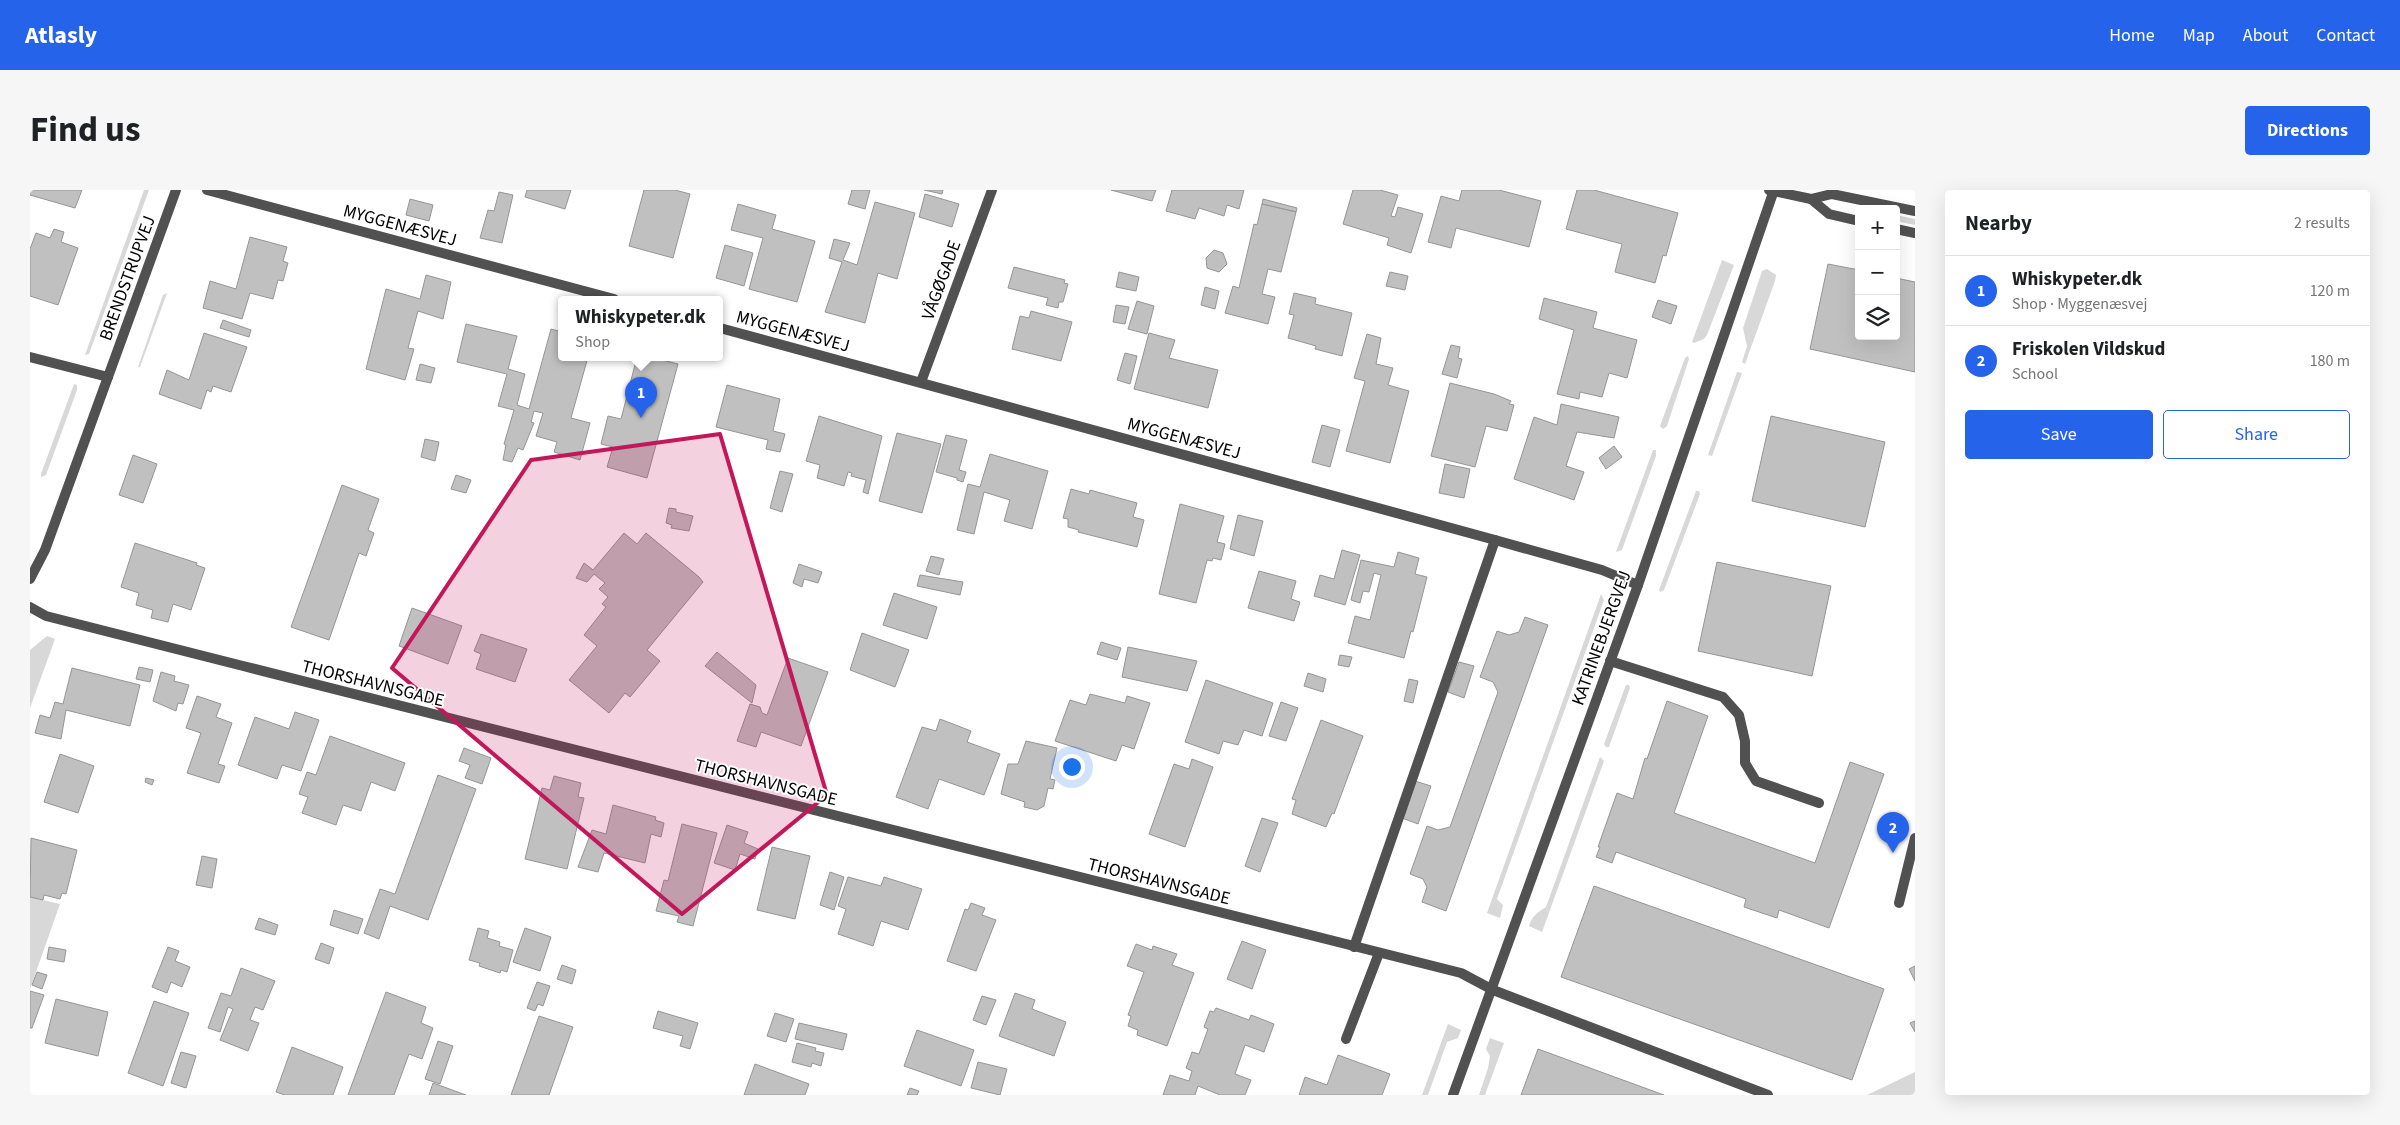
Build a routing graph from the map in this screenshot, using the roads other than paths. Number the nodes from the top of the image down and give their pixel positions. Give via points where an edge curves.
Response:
1 (176, 190) edge
2 (207, 190) edge
3 (992, 190) edge
4 (1772, 190) edge
5 (1811, 198) junction
6 (1915, 211) edge
7 (1855, 220) edge
8 (1900, 230) edge
9 (1915, 233) edge
10 (603, 296) edge
11 (723, 329) edge
12 (30, 357) edge
13 (108, 377) junction
14 (921, 382) junction
15 (1495, 540) junction
16 (30, 580) edge
17 (1638, 585) junction
18 (30, 607) edge
19 (1610, 661) junction
20 (1819, 803) dead end
21 (1915, 838) edge
22 (1911, 873) edge
23 (1899, 903) dead end
24 (1354, 947) junction
25 (1379, 953) junction
26 (1493, 990) junction
27 (1346, 1039) dead end
28 (1453, 1095) edge
29 (1768, 1095) edge

1 - 13 street, BRENDSTRUPVEJ
2 - 10 street, MYGGENÆSVEJ
3 - 14 street, VÅGØGADE
4 - 5 street
4 - 17 street, KATRINEBJERGVEJ
5 - 6 street via 1832,194
5 - 7 street via 1829,214
8 - 9 street
11 - 14 street, MYGGENÆSVEJ
12 - 13 street
13 - 16 street, BRENDSTRUPVEJ via 45,550
14 - 15 street, MYGGENÆSVEJ
15 - 17 street, MYGGENÆSVEJ via 1602,570
15 - 24 street
17 - 19 street, KATRINEBJERGVEJ
18 - 24 street, THORSHAVNSGADE via 46,616
19 - 20 street via 1723,697 1739,715 1745,741 1745,763 1756,781
19 - 26 street, KATRINEBJERGVEJ
21 - 22 street
22 - 23 street
24 - 25 street, THORSHAVNSGADE
25 - 26 street, THORSHAVNSGADE via 1461,973
25 - 27 street
26 - 28 street, KATRINEBJERGVEJ
26 - 29 street, THORSHAVNSGADE

